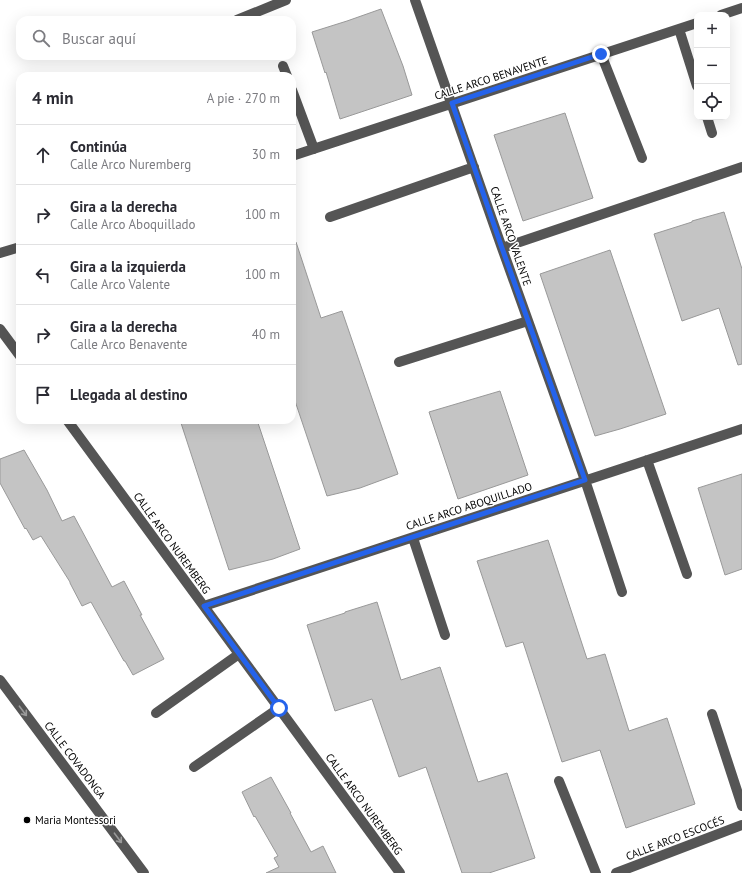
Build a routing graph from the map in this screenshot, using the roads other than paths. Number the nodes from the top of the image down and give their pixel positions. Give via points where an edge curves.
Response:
1 (286, 0) edge
2 (415, 0) edge
3 (742, 8) edge
4 (729, 12) edge
5 (247, 16) edge
6 (694, 24) edge
7 (679, 29) junction
8 (601, 54) junction
9 (283, 66) dead end
10 (285, 72) edge
11 (696, 84) edge
12 (296, 101) edge
13 (452, 103) junction
14 (708, 120) edge
15 (712, 133) dead end
16 (314, 149) junction
17 (296, 155) edge
18 (642, 158) dead end
19 (474, 166) junction
20 (742, 167) edge
21 (330, 217) dead end
22 (16, 248) edge
23 (502, 248) junction
24 (0, 253) edge
25 (528, 321) junction
26 (0, 329) edge
27 (16, 351) edge
28 (398, 362) dead end
29 (70, 424) edge
30 (742, 429) edge
31 (648, 460) junction
32 (585, 480) junction
33 (413, 538) junction
34 (687, 574) dead end
35 (622, 592) dead end
36 (204, 606) junction
37 (445, 635) dead end
38 (239, 654) junction
39 (0, 680) edge
40 (279, 708) junction
41 (156, 714) dead end
42 (712, 714) dead end
43 (194, 766) dead end
44 (559, 781) dead end
45 (742, 806) edge
46 (742, 825) edge
47 (144, 873) edge
48 (400, 873) edge
49 (596, 873) edge
50 (616, 873) edge

1 - 5 street
2 - 13 street, CALLE ARCO VALENTE
3 - 4 street
6 - 7 street, CALLE ARCO BENAVENTE
7 - 8 street, CALLE ARCO BENAVENTE
7 - 11 street
8 - 13 street, CALLE ARCO BENAVENTE
8 - 18 street
9 - 10 street
12 - 16 street
13 - 16 street, CALLE ARCO BENAVENTE
13 - 19 street, CALLE ARCO VALENTE
14 - 15 street
16 - 17 street, CALLE ARCO BENAVENTE
19 - 21 street
19 - 23 street, CALLE ARCO VALENTE
20 - 23 street
22 - 24 street
23 - 25 street, CALLE ARCO VALENTE
25 - 28 street
25 - 32 street, CALLE ARCO VALENTE
26 - 27 street
29 - 36 street, CALLE ARCO NUREMBERG
30 - 31 street, CALLE ARCO ABOQUILLADO
31 - 32 street, CALLE ARCO ABOQUILLADO
31 - 34 street
32 - 33 street, CALLE ARCO ABOQUILLADO
32 - 35 street, CALLE ARCO VALENTE
33 - 36 street, CALLE ARCO ABOQUILLADO
33 - 37 street
36 - 38 street, CALLE ARCO NUREMBERG
38 - 40 street, CALLE ARCO NUREMBERG
38 - 41 street
39 -> 47 street, CALLE COVADONGA
40 - 43 street
40 - 48 street, CALLE ARCO NUREMBERG
42 - 45 street
44 - 49 street
46 - 50 street, CALLE ARCO ESCOCÉS

